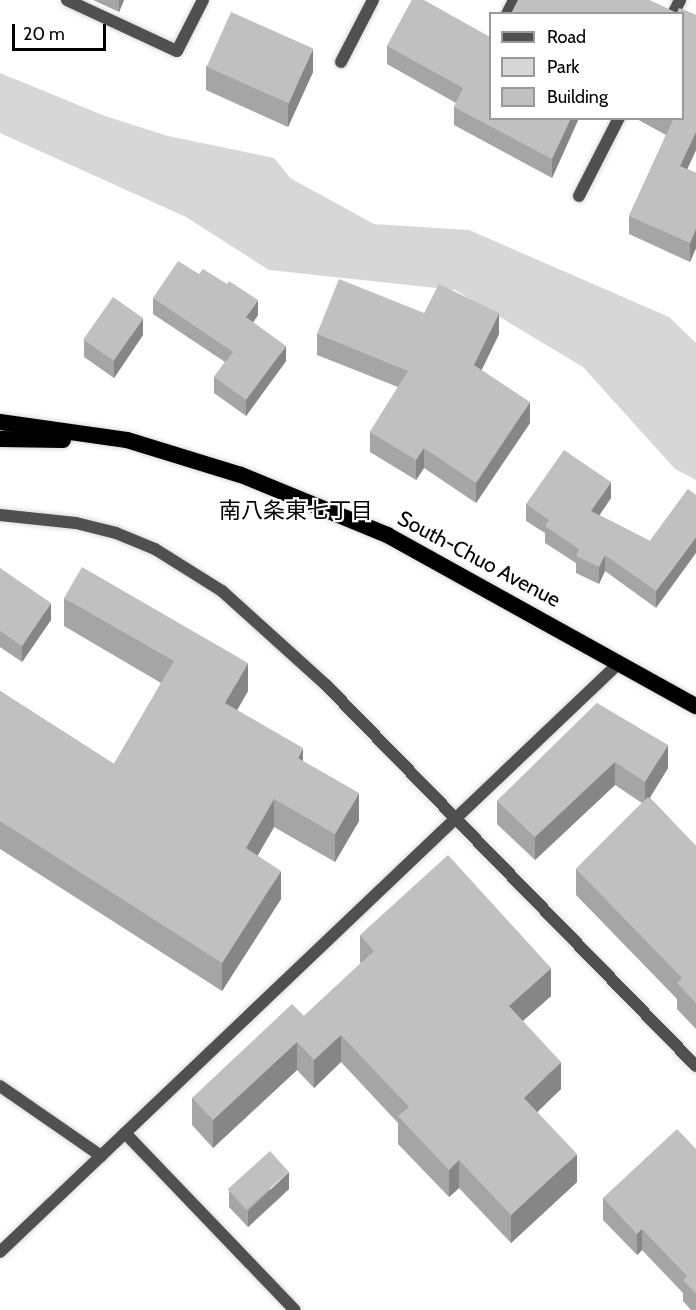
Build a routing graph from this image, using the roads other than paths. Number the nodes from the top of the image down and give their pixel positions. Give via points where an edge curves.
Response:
1 (67, 0) edge
2 (202, 0) edge
3 (373, 0) edge
4 (341, 62) dead end
5 (618, 120) edge
6 (579, 196) dead end
7 (0, 422) edge
8 (0, 440) edge
9 (127, 440) junction
10 (0, 515) edge
11 (619, 663) junction
12 (696, 706) edge
13 (456, 818) junction
14 (696, 1066) edge
15 (0, 1086) edge
16 (125, 1133) junction
17 (101, 1156) junction
18 (0, 1252) edge
19 (295, 1310) edge

1 - 2 street via 177,51
3 - 4 street
5 - 6 street
7 - 9 highway, South-Chuo Avenue
8 - 9 highway, South-Chuo Avenue
9 - 11 highway, South-Chuo Avenue via 241,475 387,535
10 - 13 street via 76,523 116,533 189,568 256,619
11 - 12 highway, South-Chuo Avenue
11 - 13 street
13 - 14 street
13 - 16 street
15 - 17 street
16 - 17 street
16 - 19 street
17 - 18 street

